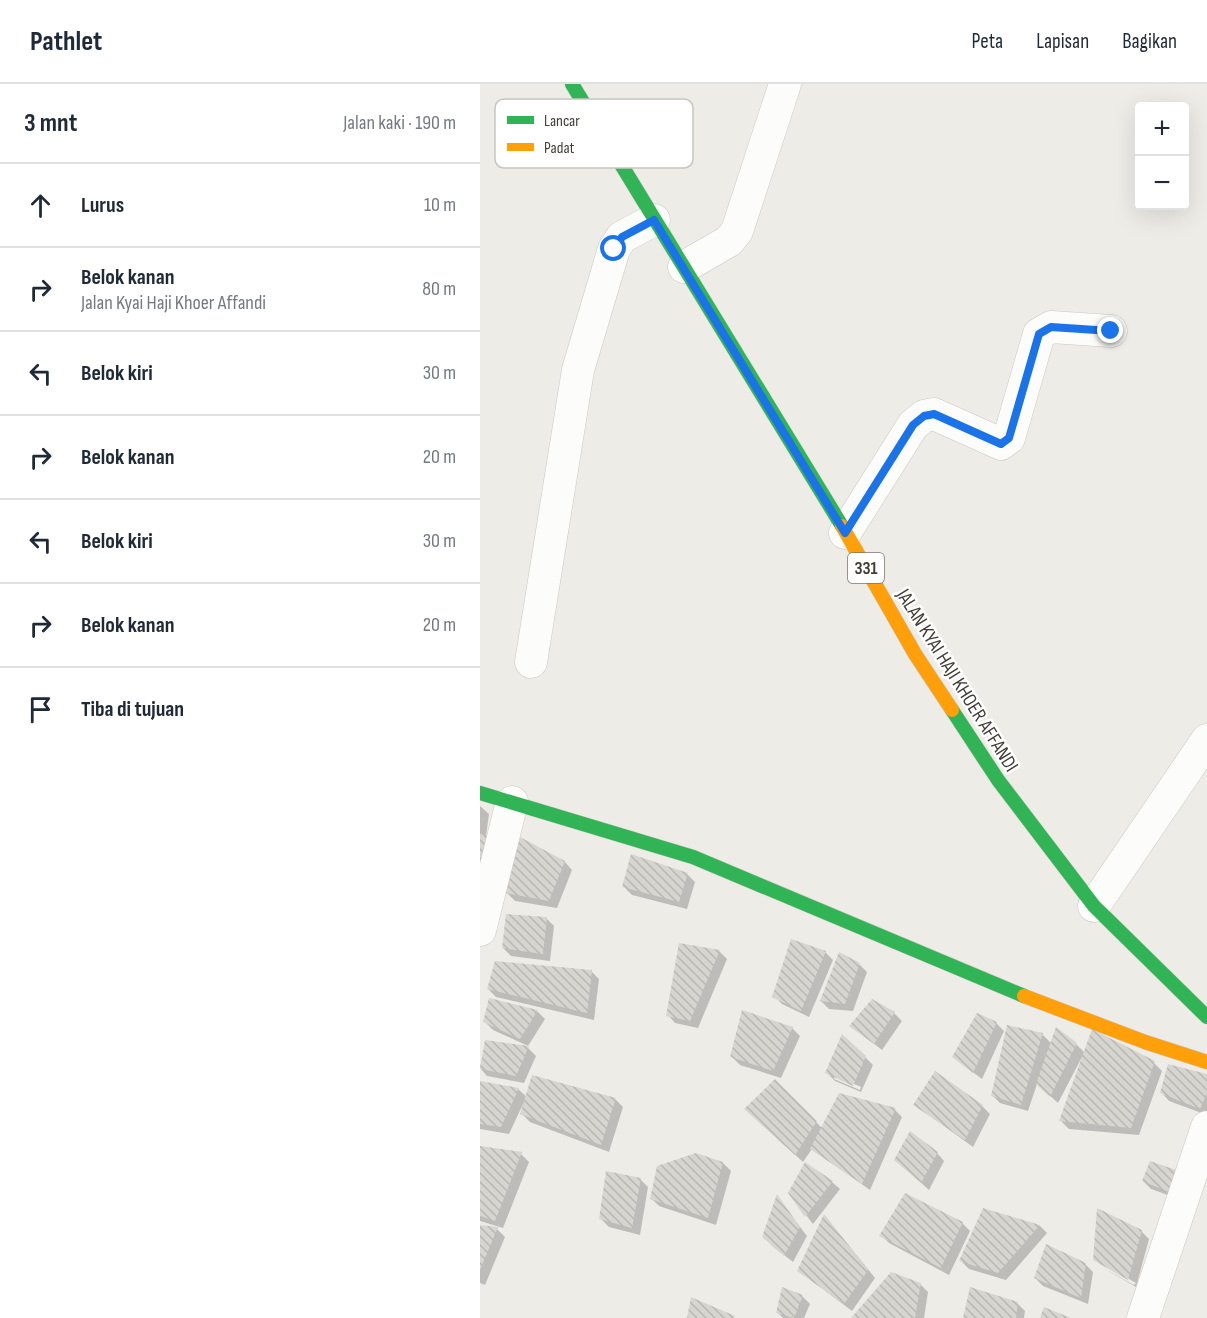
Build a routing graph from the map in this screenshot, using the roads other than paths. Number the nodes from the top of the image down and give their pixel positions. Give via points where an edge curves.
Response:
1 (572, 84) edge
2 (784, 84) edge
3 (581, 99) edge
4 (623, 168) edge
5 (654, 220) junction
6 (684, 267) junction
7 (1111, 331) dead end
8 (845, 533) junction
9 (531, 662) dead end
10 (1207, 740) edge
11 (480, 793) edge
12 (512, 802) junction
13 (484, 888) edge
14 (1094, 906) junction
15 (480, 930) edge
16 (1207, 1017) edge
17 (1207, 1062) edge
18 (1207, 1127) edge
19 (1143, 1318) edge

1 - 3 main road, JALAN KYAI HAJI KHOER AFFANDI / 331
2 - 6 street via 737,231 729,241
4 - 5 main road, JALAN KYAI HAJI KHOER AFFANDI / 331
5 - 6 main road, JALAN KYAI HAJI KHOER AFFANDI / 331
5 - 9 street via 618,243 578,370
6 - 8 main road, JALAN KYAI HAJI KHOER AFFANDI / 331
7 - 8 street via 1051,327 1039,334 1009,438 1001,444 934,414 924,416 913,425
8 - 14 main road, JALAN KYAI HAJI KHOER AFFANDI / 331 via 915,654 998,780
10 - 14 street
11 - 12 main road
12 - 13 street
12 - 17 main road via 720,867 1059,1009 1156,1047
13 - 15 street
14 - 16 main road, JALAN KYAI HAJI KHOER AFFANDI / 331
18 - 19 street

